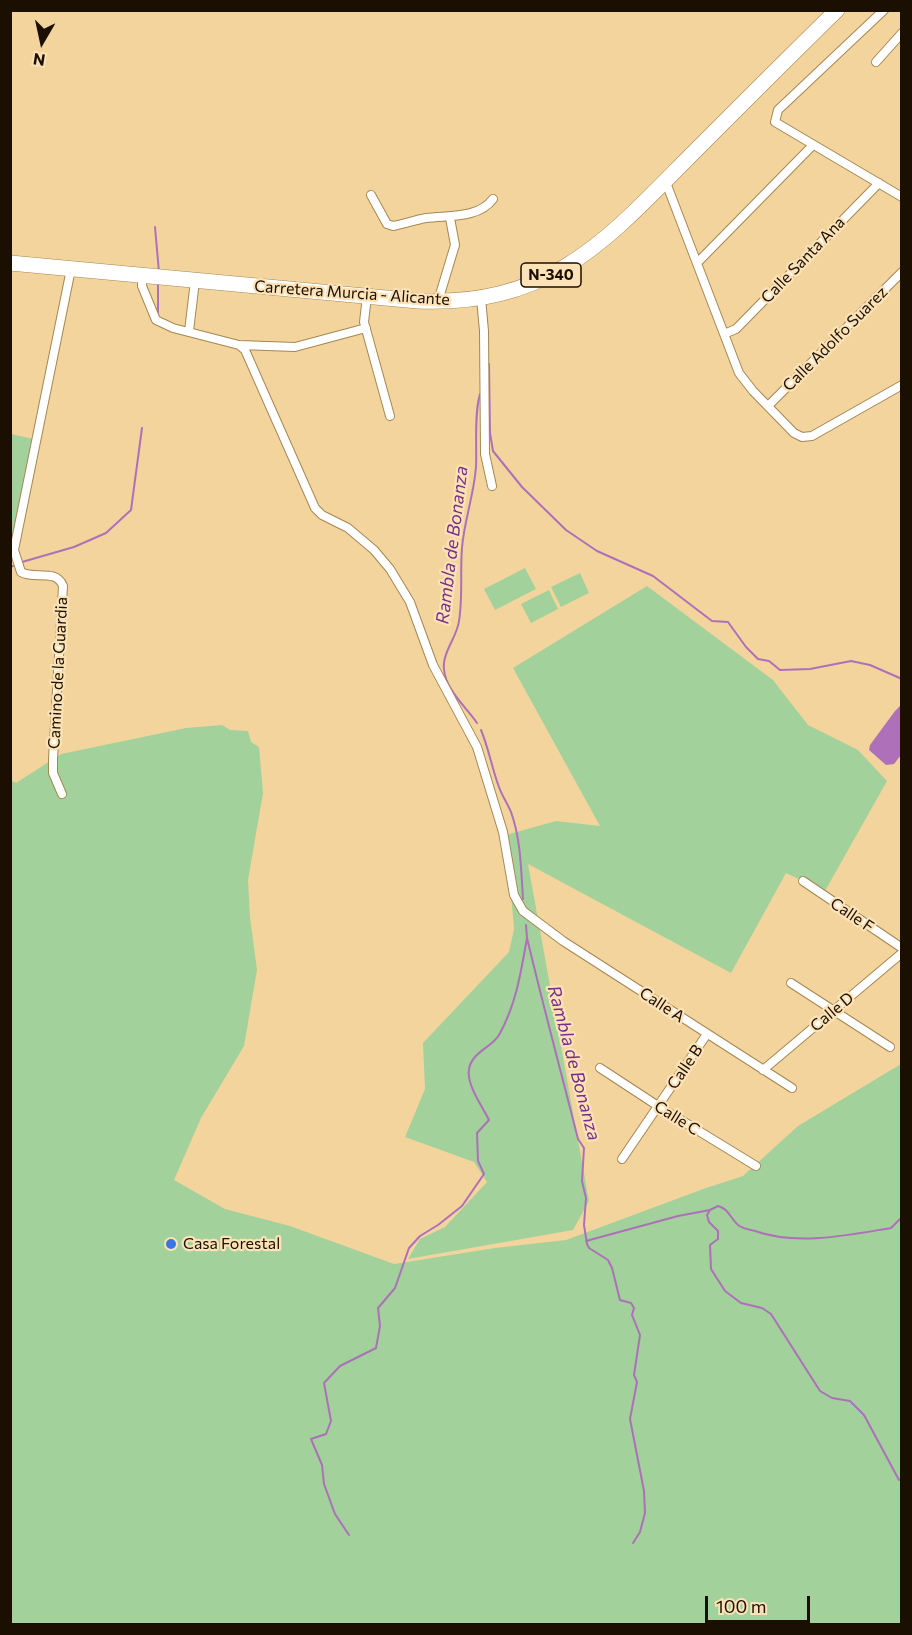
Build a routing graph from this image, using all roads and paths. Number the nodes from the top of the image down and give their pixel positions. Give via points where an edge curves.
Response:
1 (837, 10) edge
2 (884, 10) edge
3 (902, 33) edge
4 (876, 62) dead end
5 (813, 145) junction
6 (665, 180) junction
7 (879, 183) junction
8 (371, 195) dead end
9 (902, 197) edge
10 (493, 199) dead end
11 (450, 218) junction
12 (10, 263) edge
13 (697, 263) junction
14 (71, 269) junction
15 (902, 272) edge
16 (152, 277) junction
17 (195, 280) junction
18 (367, 296) junction
19 (481, 298) junction
20 (438, 302) junction
21 (366, 328) junction
22 (189, 331) junction
23 (724, 334) junction
24 (239, 345) junction
25 (902, 385) edge
26 (768, 406) junction
27 (390, 416) dead end
28 (492, 486) dead end
29 (62, 794) dead end
30 (803, 881) dead end
31 (902, 948) edge
32 (902, 953) edge
33 (791, 982) dead end
34 (834, 1010) junction
35 (707, 1034) junction
36 (890, 1047) dead end
37 (600, 1068) dead end
38 (763, 1070) junction
39 (792, 1088) dead end
40 (658, 1106) junction
41 (622, 1160) dead end
42 (756, 1166) dead end

1 - 6 highway, Carretera Murcia - Alicante / N-340
2 - 5 street via 778,110 776,122
3 - 4 street
5 - 7 street
5 - 13 street
6 - 13 street
6 - 19 highway, Carretera Murcia - Alicante / N-340 via 600,243 568,265 537,282
7 - 9 street
7 - 23 street, Calle Santa Ana via 736,329
8 - 11 street via 390,226
10 - 11 street via 479,210
11 - 20 street via 455,245
12 - 14 highway, Carretera Murcia - Alicante / N-340
13 - 23 street
14 - 16 highway, Carretera Murcia - Alicante / N-340
14 - 29 street, Camino de la Guardia via 14,550 21,573 56,577 63,586 53,759 53,773
15 - 26 street, Calle Adolfo Suarez
16 - 17 highway, Carretera Murcia - Alicante / N-340
16 - 22 street via 142,286 156,320
17 - 18 highway, Carretera Murcia - Alicante / N-340
17 - 22 street
18 - 20 highway, Carretera Murcia - Alicante / N-340
18 - 21 street
19 - 20 highway, Carretera Murcia - Alicante / N-340
19 - 28 street via 485,454
21 - 24 street via 296,347
21 - 27 street
22 - 24 street
23 - 26 street via 739,373
24 - 35 street, Calle A via 250,357 315,508 374,550 410,602 433,665 477,747 503,832 514,895 523,911
25 - 26 street via 812,436 794,433
30 - 31 street, Calle F
32 - 34 street, Calle D
33 - 34 street
34 - 36 street
34 - 38 street, Calle D
35 - 38 street, Calle A
35 - 40 street, Calle B
37 - 40 street, Calle C
38 - 39 street, Calle A
40 - 41 street, Calle B
40 - 42 street, Calle C

